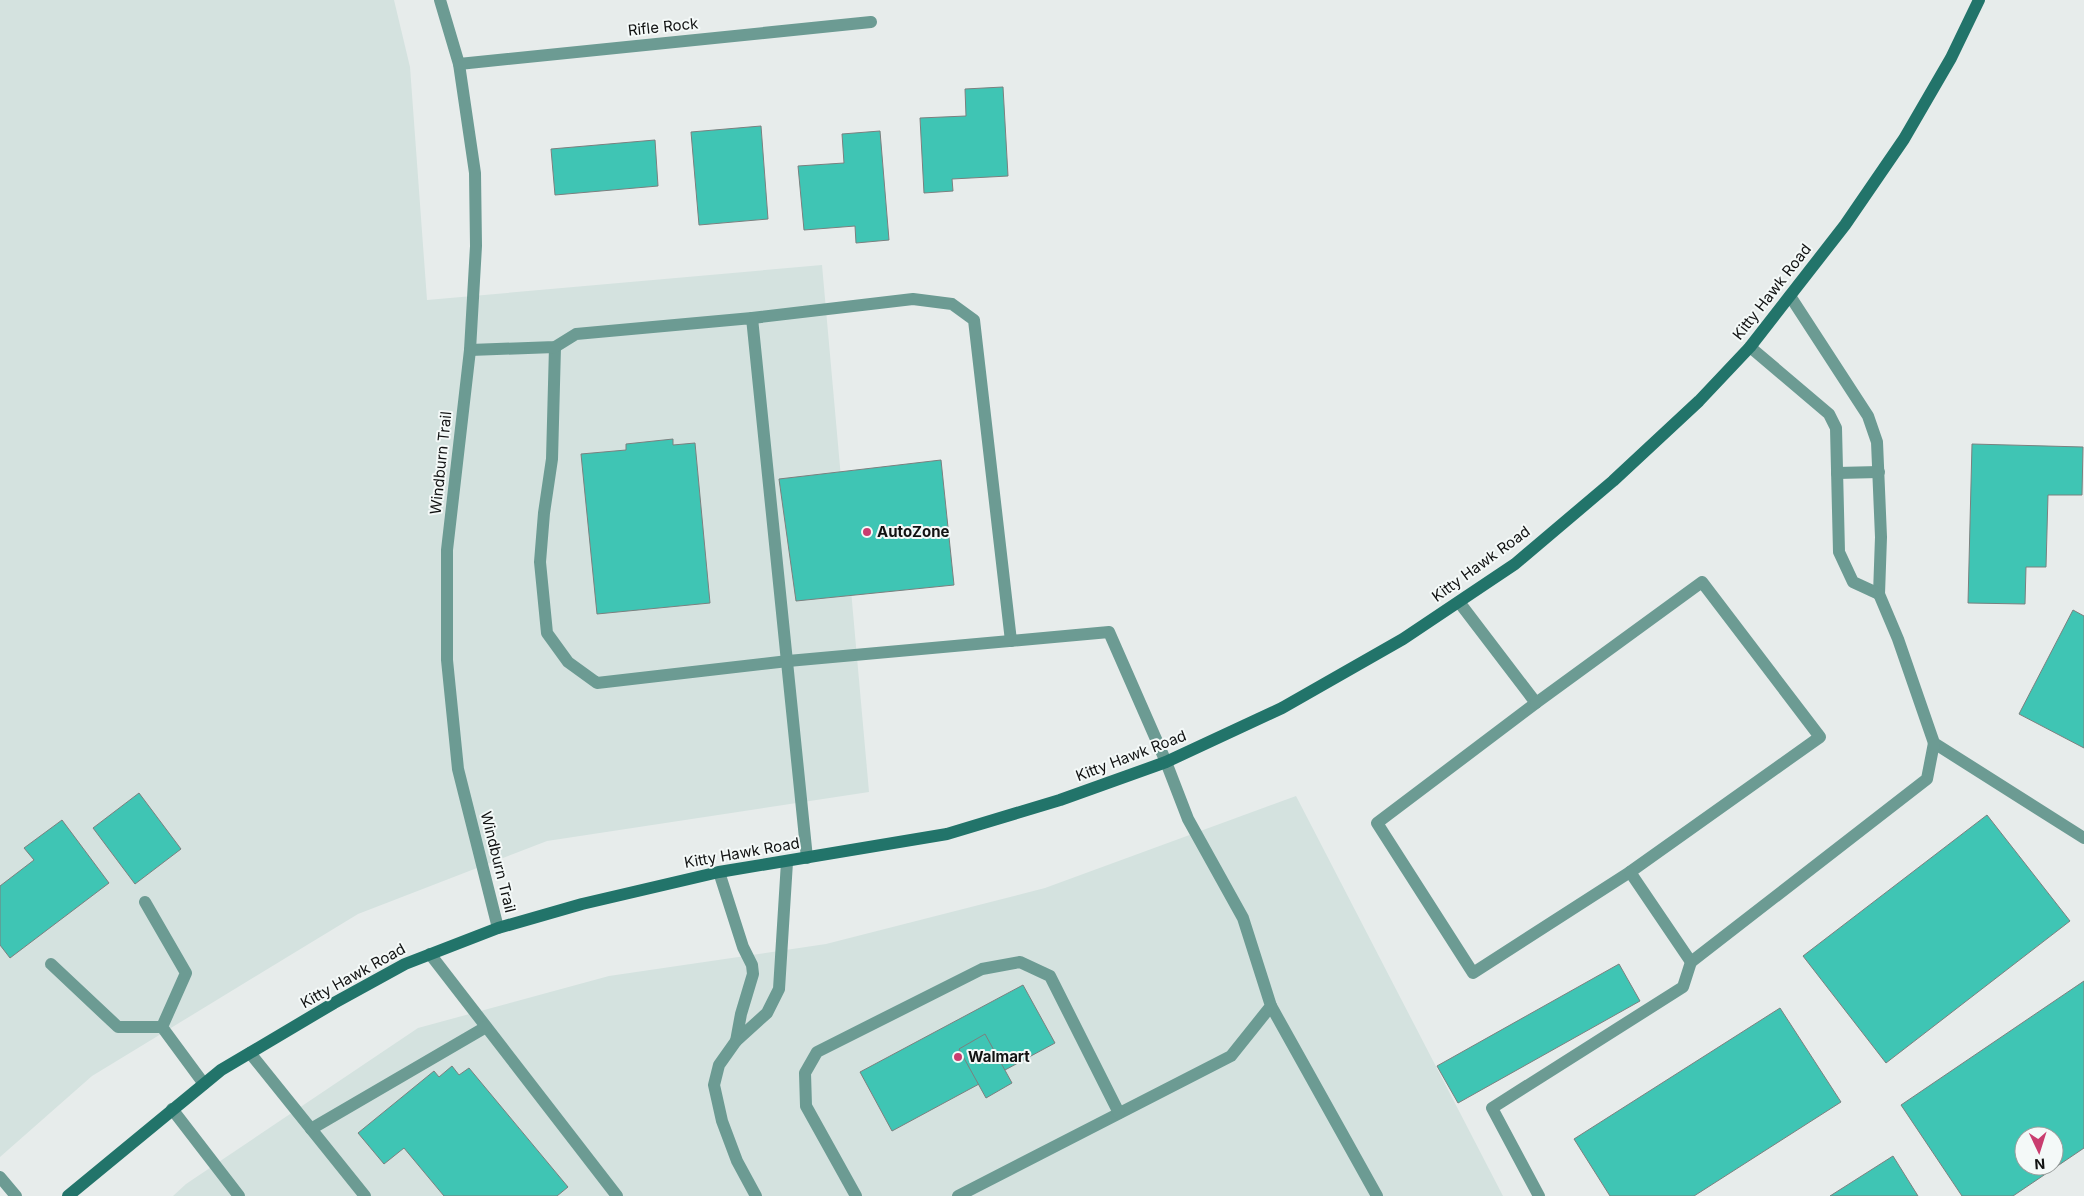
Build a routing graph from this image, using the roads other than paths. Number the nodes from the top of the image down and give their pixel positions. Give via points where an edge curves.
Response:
1 (440, 0) edge
2 (1979, 0) edge
3 (871, 22) dead end
4 (459, 64) junction
5 (1790, 296) junction
6 (752, 318) junction
7 (555, 347) junction
8 (1750, 347) junction
9 (470, 350) junction
10 (1878, 472) junction
11 (1837, 473) junction
12 (1879, 594) junction
13 (1459, 602) junction
14 (1011, 641) junction
15 (788, 661) junction
16 (1536, 703) junction
17 (1934, 743) junction
18 (1166, 762) junction
19 (2084, 838) edge
20 (807, 858) junction
21 (787, 862) junction
22 (719, 872) junction
23 (1630, 872) junction
24 (145, 902) dead end
25 (498, 928) junction
26 (430, 954) junction
27 (1691, 962) junction
28 (51, 964) dead end
29 (1271, 1006) junction
30 (162, 1027) junction
31 (486, 1028) junction
32 (736, 1040) junction
33 (250, 1053) junction
34 (204, 1084) junction
35 (172, 1109) junction
36 (1119, 1113) junction
37 (311, 1129) junction
38 (0, 1177) edge
39 (16, 1196) edge
40 (68, 1196) edge
41 (239, 1196) edge
42 (365, 1196) edge
43 (617, 1196) edge
44 (756, 1196) edge
45 (856, 1196) edge
46 (958, 1196) edge
47 (1377, 1196) edge
48 (1539, 1196) edge

1 - 4 street, Windburn Trail
2 - 5 main road, Kitty Hawk Road via 1951,58 1904,139 1845,225
3 - 4 street, Rifle Rock
4 - 9 street, Windburn Trail via 475,173 476,246
5 - 8 main road, Kitty Hawk Road
5 - 10 street via 1868,416 1878,442
6 - 7 street via 576,334
6 - 14 street via 913,299 952,304 974,320
6 - 15 street
7 - 9 street
7 - 15 street via 552,459 540,562 547,633 568,662 597,683
8 - 11 street via 1829,414 1836,428
8 - 13 main road, Kitty Hawk Road via 1699,401 1613,481 1515,564
9 - 25 street, Windburn Trail via 447,550 447,660 458,769
10 - 11 street
10 - 12 street
11 - 12 street via 1839,552 1853,582
12 - 17 street
13 - 16 street
13 - 18 main road, Kitty Hawk Road via 1282,708
14 - 15 street
14 - 18 street via 1108,632
15 - 20 street
16 - 23 street via 1377,823 1473,973
16 - 23 street via 1702,582 1820,737
17 - 19 street
17 - 27 street via 1927,779
18 - 20 main road, Kitty Hawk Road via 1060,800 947,834
18 - 29 street via 1188,819 1243,918
20 - 21 main road, Kitty Hawk Road
21 - 22 main road, Kitty Hawk Road
21 - 32 street via 779,989 767,1013
22 - 25 main road, Kitty Hawk Road via 582,904
22 - 32 street via 753,974
23 - 27 street
24 - 30 street via 186,973
25 - 26 main road, Kitty Hawk Road
26 - 31 street
26 - 33 main road, Kitty Hawk Road via 389,973
27 - 48 street via 1683,987 1492,1108
28 - 30 street via 118,1027
29 - 36 street via 1231,1056
29 - 47 street
30 - 34 street
31 - 37 street
31 - 43 street
32 - 44 street via 719,1065 714,1084 722,1120 737,1161
33 - 34 main road, Kitty Hawk Road
33 - 37 street
34 - 35 main road, Kitty Hawk Road
35 - 40 main road, Kitty Hawk Road
35 - 41 street
36 - 45 street via 1050,976 1020,962 982,969 817,1052 804,1073 806,1106
36 - 46 street
37 - 42 street
38 - 39 street

